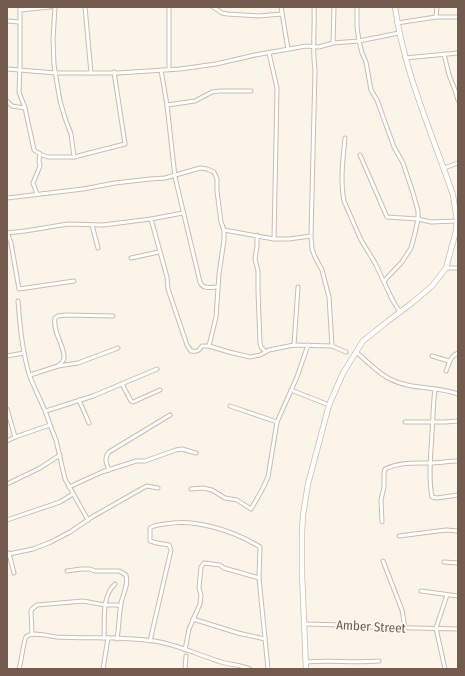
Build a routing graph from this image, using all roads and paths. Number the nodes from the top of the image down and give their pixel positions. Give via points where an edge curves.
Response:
1 (50, 7) edge
2 (55, 7) edge
3 (86, 7) edge
4 (169, 7) edge
5 (213, 7) edge
6 (281, 7) edge
7 (314, 7) edge
8 (334, 7) edge
9 (357, 7) edge
10 (395, 7) edge
11 (437, 7) edge
12 (20, 9) edge
13 (282, 14) junction
14 (436, 17) junction
15 (458, 17) edge
16 (7, 21) edge
17 (19, 22) junction
18 (397, 23) junction
19 (400, 33) junction
20 (359, 41) junction
21 (333, 43) junction
22 (313, 47) junction
23 (288, 49) junction
24 (269, 52) junction
25 (458, 53) edge
26 (444, 54) junction
27 (405, 58) junction
28 (7, 69) edge
29 (169, 69) junction
30 (161, 70) junction
31 (20, 71) junction
32 (114, 72) junction
33 (91, 73) junction
34 (56, 74) junction
35 (457, 90) edge
36 (251, 91) dead end
37 (458, 100) edge
38 (7, 101) edge
39 (167, 105) junction
40 (25, 108) junction
41 (344, 138) dead end
42 (40, 154) junction
43 (360, 155) dead end
44 (74, 157) junction
45 (458, 163) edge
46 (444, 168) junction
47 (175, 176) junction
48 (38, 194) junction
49 (456, 195) edge
50 (7, 198) edge
51 (183, 213) junction
52 (151, 219) junction
53 (418, 219) junction
54 (456, 221) junction
55 (92, 225) junction
56 (224, 230) junction
57 (457, 231) edge
58 (7, 232) edge
59 (257, 235) junction
60 (311, 236) junction
61 (274, 239) junction
62 (98, 248) dead end
63 (159, 252) junction
64 (131, 258) dead end
65 (446, 268) junction
66 (458, 268) edge
67 (74, 281) dead end
68 (384, 281) junction
69 (218, 287) junction
70 (298, 287) dead end
71 (18, 301) dead end
72 (400, 312) junction
73 (113, 316) dead end
74 (294, 345) junction
75 (308, 345) junction
76 (209, 346) junction
77 (332, 346) junction
78 (118, 348) dead end
79 (265, 351) junction
80 (346, 352) dead end
81 (356, 352) junction
82 (24, 353) junction
83 (458, 353) edge
84 (7, 356) edge
85 (432, 356) dead end
86 (449, 361) junction
87 (58, 366) junction
88 (156, 369) dead end
89 (446, 371) dead end
90 (30, 374) junction
91 (122, 384) junction
92 (160, 390) dead end
93 (291, 390) junction
94 (435, 390) junction
95 (458, 394) edge
96 (79, 400) junction
97 (330, 405) junction
98 (230, 406) dead end
99 (7, 409) edge
100 (46, 411) junction
101 (170, 415) dead end
102 (458, 421) edge
103 (277, 422) junction
104 (405, 422) dead end
105 (89, 423) dead end
106 (433, 423) junction
107 (50, 425) junction
108 (15, 437) junction
109 (7, 441) edge
110 (196, 453) dead end
111 (60, 455) junction
112 (458, 460) edge
113 (430, 464) junction
114 (109, 470) junction
115 (7, 484) edge
116 (69, 487) junction
117 (158, 488) dead end
118 (191, 489) dead end
119 (73, 494) junction
120 (458, 495) edge
121 (7, 520) edge
122 (88, 520) junction
123 (382, 522) dead end
124 (458, 530) edge
125 (399, 536) dead end
126 (8, 553) edge
127 (383, 561) dead end
128 (444, 562) dead end
129 (458, 563) edge
130 (67, 571) dead end
131 (14, 573) dead end
132 (259, 578) junction
133 (115, 584) dead end
134 (421, 591) dead end
135 (446, 596) junction
136 (458, 596) edge
137 (105, 605) junction
138 (121, 606) junction
139 (193, 620) junction
140 (305, 624) junction
141 (405, 628) junction
142 (436, 628) junction
143 (458, 629) edge
144 (32, 634) junction
145 (104, 638) junction
146 (108, 638) junction
147 (117, 638) junction
148 (265, 639) junction
149 (150, 641) junction
150 (185, 650) junction
151 (186, 656) dead end
152 (379, 661) dead end
153 (306, 662) junction
154 (236, 667) edge
155 (19, 669) edge
156 (103, 669) edge
157 (185, 669) edge
158 (250, 669) edge
159 (268, 669) edge
160 (306, 669) edge
161 (445, 669) edge

1 - 12 street
2 - 34 street via 53,56
3 - 33 street
4 - 29 street
5 - 13 street via 227,14
6 - 13 street
7 - 22 street
8 - 21 street
9 - 20 street
10 - 18 street
11 - 14 street
12 - 17 street
13 - 23 street
14 - 15 street
14 - 18 street
16 - 17 street
17 - 31 street
18 - 19 street
19 - 20 street
19 - 27 street
20 - 21 street
20 - 53 street via 371,90 413,193
21 - 22 street
22 - 23 street
22 - 60 street via 315,70
23 - 24 street
24 - 29 street via 216,64
24 - 61 street via 277,88
25 - 26 street
26 - 27 street
26 - 35 street via 449,75
27 - 46 street
28 - 31 street
29 - 30 street
30 - 32 street
30 - 39 street
31 - 34 street
31 - 40 street via 19,92
32 - 33 street
32 - 44 street via 125,144
33 - 34 street
34 - 44 street
35 - 37 street
36 - 39 street via 212,92 195,101
38 - 40 street via 12,106
39 - 47 street
40 - 42 street via 34,150
41 - 68 street via 342,194 361,240
42 - 44 street via 48,157
42 - 48 street via 40,166 33,183
43 - 53 street via 385,216
45 - 46 street
46 - 49 street
47 - 48 street
47 - 51 street
47 - 56 street via 200,168 214,172
48 - 50 street
49 - 54 street
51 - 52 street
51 - 69 street via 201,285
52 - 55 street
52 - 63 street
53 - 54 street via 431,222
53 - 68 street via 407,254
54 - 57 street
55 - 58 street via 68,224
55 - 62 street
56 - 59 street
56 - 69 street
57 - 65 street
58 - 67 street via 20,289
59 - 61 street
59 - 79 street via 255,259 258,271 260,343
60 - 61 street
60 - 77 street via 314,257 322,270 327,290
63 - 64 street
63 - 76 street via 168,289 187,345 191,351 196,352 202,346
65 - 66 street
65 - 72 street via 432,286
68 - 72 street
69 - 76 street via 216,317
70 - 74 street
71 - 82 street via 20,337
72 - 81 street via 363,341
73 - 87 street via 65,315 55,318 64,356
74 - 75 street
74 - 79 street
75 - 77 street
75 - 93 street
76 - 79 street via 243,356 257,356
77 - 80 street
78 - 87 street via 78,363
81 - 94 street via 389,379
81 - 97 street via 343,373
82 - 84 street
82 - 90 street
83 - 86 street
85 - 86 street
86 - 89 street
87 - 90 street
88 - 91 street
90 - 100 street
91 - 92 street via 133,402
91 - 96 street
93 - 97 street
93 - 103 street
94 - 95 street
94 - 106 street
96 - 100 street
96 - 105 street
97 - 140 street via 308,484 304,510 302,574
98 - 103 street
99 - 108 street
100 - 107 street
101 - 114 street via 109,452 106,456
102 - 106 street
103 - 118 street via 268,477 251,509 212,490
104 - 106 street
106 - 113 street
107 - 108 street
107 - 111 street
108 - 109 street
110 - 114 street via 176,450
111 - 115 street
111 - 116 street via 63,474
112 - 113 street
113 - 120 street via 432,497
113 - 123 street via 407,463 385,469 381,500
114 - 116 street
116 - 119 street
117 - 122 street via 142,488
119 - 121 street via 60,502
119 - 122 street
122 - 126 street via 51,542 33,549
124 - 125 street
126 - 131 street
127 - 141 street via 402,610
128 - 129 street
130 - 138 street via 90,569 124,573 127,581
132 - 139 street via 220,565 204,563 201,567 199,588 201,600
132 - 148 street
132 - 149 street via 260,547 248,540 212,527 180,522 152,526 149,532 150,541 169,545 171,550
133 - 137 street
134 - 135 street
135 - 136 street
135 - 142 street
137 - 138 street
137 - 144 street via 83,601 37,605 31,612
137 - 145 street
138 - 147 street
139 - 148 street
139 - 150 street
140 - 141 street, Amber Street
140 - 153 street
141 - 142 street, Amber Street
142 - 143 street, Amber Street
142 - 161 street
144 - 145 street
144 - 155 street via 25,638
145 - 146 street
146 - 147 street
146 - 156 street
147 - 149 street
148 - 159 street
149 - 150 street
150 - 154 street
151 - 157 street
152 - 153 street
153 - 160 street
154 - 158 street

